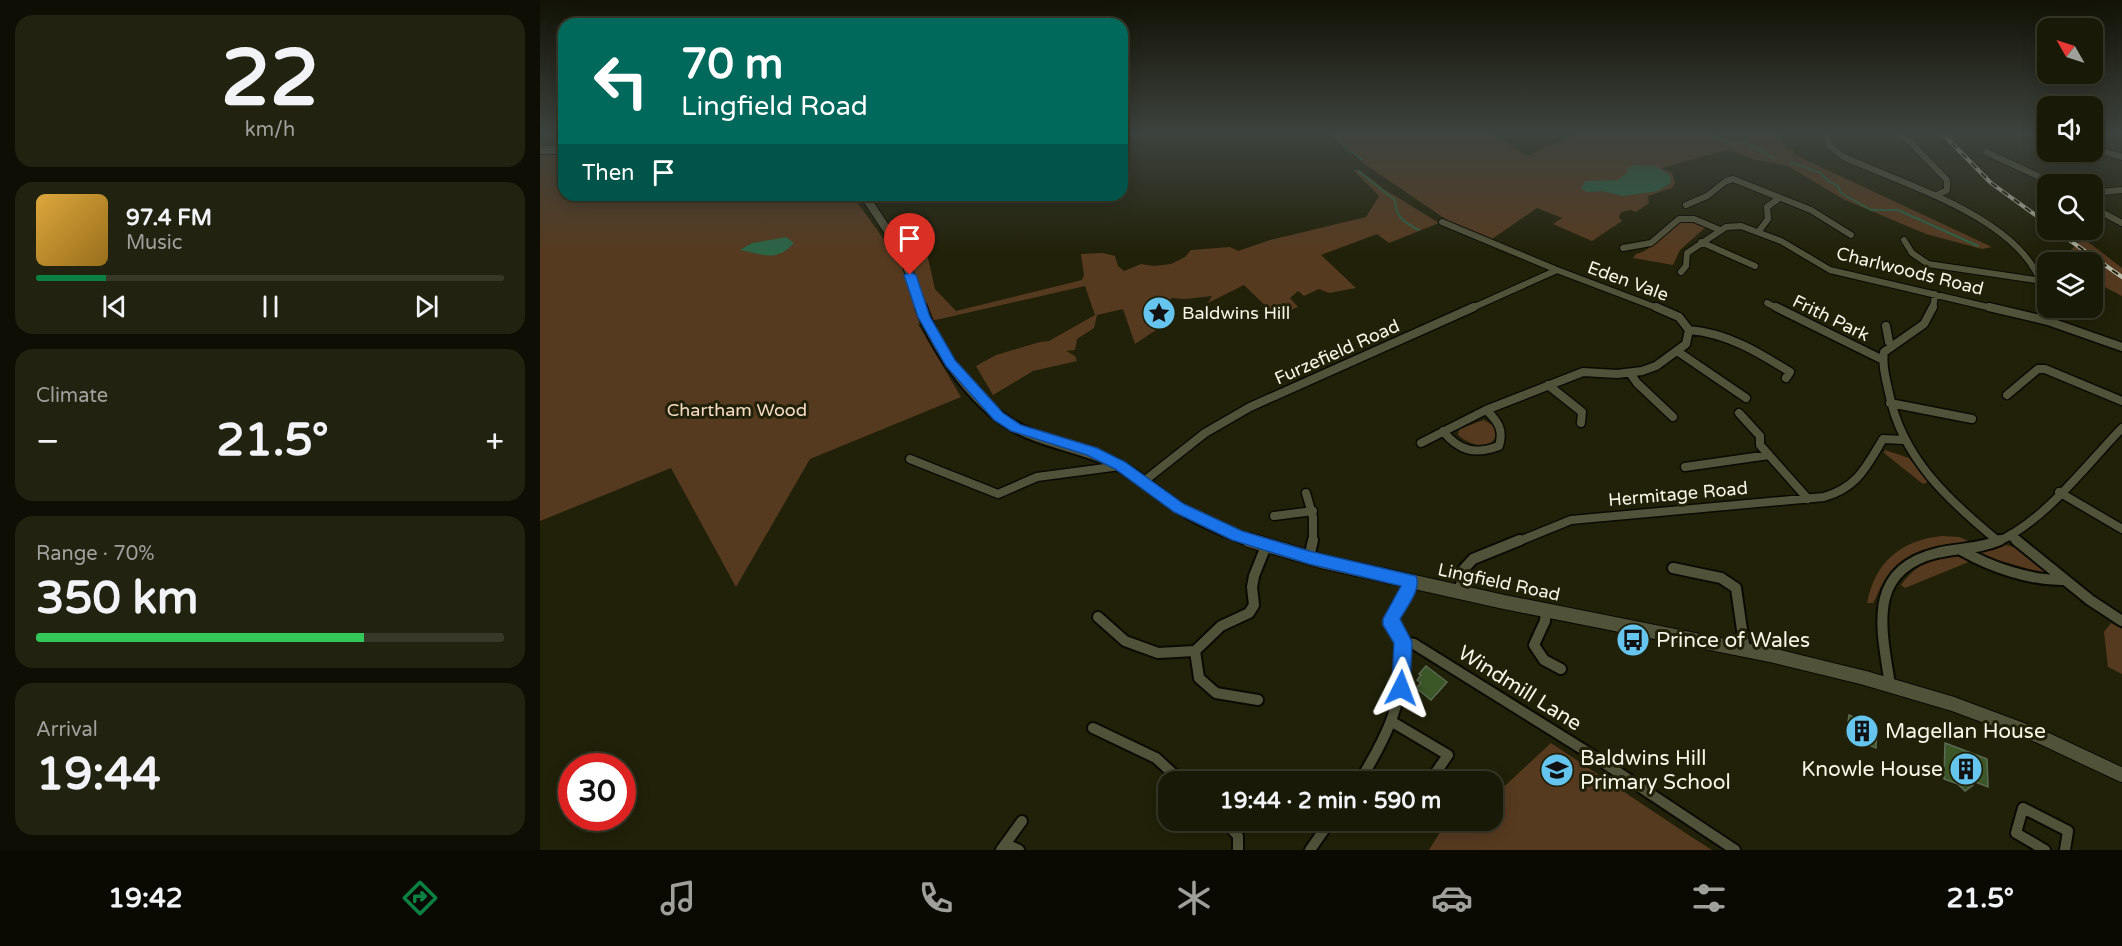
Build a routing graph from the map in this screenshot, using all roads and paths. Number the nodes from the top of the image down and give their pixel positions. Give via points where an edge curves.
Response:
1 (1883, 173) edge
2 (1940, 173) edge
3 (2122, 190) edge
4 (2103, 193) edge
5 (1937, 195) junction
6 (1778, 199) junction
7 (868, 201) edge
8 (1686, 205) dead end
9 (2103, 213) edge
10 (1442, 222) dead end
11 (2122, 223) edge
12 (1839, 228) junction
13 (1720, 230) junction
14 (1832, 230) dead end
15 (1759, 231) junction
16 (1851, 235) dead end
17 (1904, 240) dead end
18 (1701, 242) junction
19 (1623, 248) dead end
20 (1755, 266) dead end
21 (1557, 270) junction
22 (1681, 272) dead end
23 (2037, 272) edge
24 (2037, 280) edge
25 (1935, 294) junction
26 (1767, 303) dead end
27 (2048, 318) edge
28 (2048, 321) junction
29 (1886, 326) dead end
30 (1689, 330) junction
31 (1892, 345) junction
32 (2122, 347) edge
33 (1677, 351) junction
34 (1883, 360) junction
35 (1630, 373) junction
36 (1786, 378) dead end
37 (1548, 385) junction
38 (2007, 395) dead end
39 (1746, 398) dead end
40 (2122, 401) edge
41 (1890, 403) junction
42 (1486, 410) junction
43 (1739, 413) dead end
44 (1673, 417) dead end
45 (1972, 419) dead end
46 (1581, 423) dead end
47 (2122, 428) edge
48 (1443, 431) junction
49 (1904, 440) junction
50 (1421, 443) dead end
51 (1769, 455) junction
52 (910, 459) dead end
53 (1120, 466) junction
54 (1685, 467) dead end
55 (1143, 482) junction
56 (2059, 492) junction
57 (1306, 493) dead end
58 (1808, 499) junction
59 (1314, 511) junction
60 (1274, 516) dead end
61 (2122, 529) edge
62 (2010, 535) junction
63 (1998, 541) junction
64 (1266, 546) junction
65 (1960, 550) junction
66 (1309, 558) junction
67 (1673, 568) dead end
68 (2065, 580) junction
69 (1410, 581) junction
70 (1460, 593) junction
71 (1546, 611) junction
72 (1098, 617) dead end
73 (2122, 621) edge
74 (1403, 642) junction
75 (1195, 651) junction
76 (1745, 651) junction
77 (1562, 669) dead end
78 (1890, 685) junction
79 (1258, 700) dead end
80 (1394, 723) junction
81 (1093, 728) dead end
82 (1170, 771) edge
83 (1366, 771) edge
84 (1436, 771) edge
85 (2122, 775) edge
86 (1023, 821) dead end
87 (1234, 831) edge
88 (1323, 831) edge
89 (1004, 847) edge
90 (1019, 850) edge
91 (1238, 850) edge
92 (1310, 850) edge
93 (1736, 850) edge
94 (2045, 850) edge
95 (2065, 850) edge

1 - 5 street
2 - 5 street via 1947,180 1947,190
3 - 4 street
5 - 23 street via 1996,230
6 - 8 street via 1728,179 1707,196
6 - 12 street via 1811,210
6 - 15 street via 1767,207 1768,219
7 - 53 street, Lingfield Road via 906,260 924,317 950,363 999,416 1016,428 1092,451
9 - 11 street
10 - 21 street, Eden Vale
12 - 14 street
12 - 16 street
13 - 15 street, Charlwoods Road via 1733,225
13 - 18 street, Charlwoods Road
13 - 19 street via 1683,218 1675,220 1652,243
15 - 25 street, Charlwoods Road via 1830,270
17 - 24 street via 1912,253 1928,264
18 - 20 street
18 - 22 street, Charlwoods Road via 1687,253
21 - 30 street, Eden Vale via 1666,311
21 - 55 street, Furzefield Road via 1250,407 1205,434
25 - 28 street, Charlwoods Road
25 - 31 street via 1933,310 1921,328
26 - 34 street, Frith Park
27 - 28 street
28 - 32 street, Charlwoods Road
29 - 31 street
30 - 33 street via 1686,344
30 - 36 street via 1723,335 1790,372
31 - 34 street via 1884,352
33 - 35 street via 1656,366
33 - 39 street
34 - 41 street
35 - 37 street via 1583,372
35 - 44 street
37 - 42 street
37 - 46 street via 1582,412
38 - 40 street via 2038,369 2045,369
41 - 45 street
41 - 49 street
42 - 48 street
42 - 48 street via 1500,423 1503,436 1499,446 1472,453 1450,442
43 - 51 street via 1760,436 1760,445
47 - 56 street
48 - 50 street
49 - 58 street, Hermitage Road via 1883,439 1858,480 1845,490
49 - 63 street via 1916,460
51 - 54 street
51 - 58 street
52 - 53 street via 998,494 1037,477
53 - 55 street, Lingfield Road
55 - 64 street, Lingfield Road via 1197,517
56 - 61 street
56 - 62 street
57 - 59 street
58 - 70 street, Hermitage Road via 1571,520 1473,559 1463,570
59 - 60 street
59 - 66 street via 1316,529
62 - 63 street
62 - 68 street
63 - 65 street
64 - 66 street, Lingfield Road
64 - 75 street via 1254,576 1254,604 1249,613 1221,626
65 - 68 street via 1978,560 2050,581
65 - 78 street via 1917,559 1903,568 1890,585 1881,612
66 - 69 street, Lingfield Road
67 - 76 street via 1721,578 1736,588
68 - 73 street
69 - 70 street, Lingfield Road
69 - 74 street via 1391,619
70 - 71 street, Lingfield Road
71 - 76 street, Lingfield Road
71 - 77 street via 1534,645 1544,660
72 - 75 street via 1125,641 1158,653
74 - 80 street via 1400,703
74 - 93 street, Windmill Lane via 1414,644 1592,755
75 - 79 street via 1199,678 1216,693
76 - 78 street, Lingfield Road
78 - 85 street, Lingfield Road via 2034,733
80 - 83 street
80 - 84 street via 1448,755
81 - 82 street via 1156,758
86 - 89 street
87 - 91 street via 1238,836
88 - 92 street
89 - 90 street
94 - 95 street via 2016,833 2023,808 2068,831

